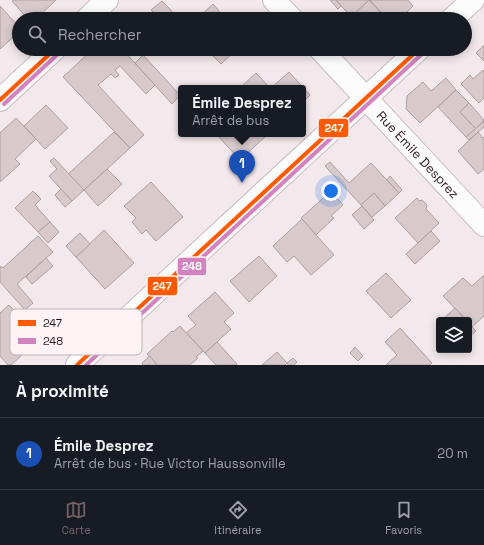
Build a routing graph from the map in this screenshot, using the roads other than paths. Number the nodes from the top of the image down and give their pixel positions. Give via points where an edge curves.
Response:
1 (107, 0) edge
2 (274, 0) edge
3 (473, 0) edge
4 (94, 12) edge
5 (285, 12) edge
6 (460, 12) edge
7 (47, 56) edge
8 (327, 56) edge
9 (411, 56) edge
10 (366, 98) junction
11 (0, 100) edge
12 (484, 225) edge
13 (138, 309) edge
14 (88, 355) edge
15 (77, 365) edge

1 - 4 street
2 - 5 street
3 - 6 street
7 - 11 street
8 - 10 street, Rue Émile Desprez
9 - 10 street
10 - 12 street, Rue Émile Desprez
10 - 13 street
14 - 15 street

